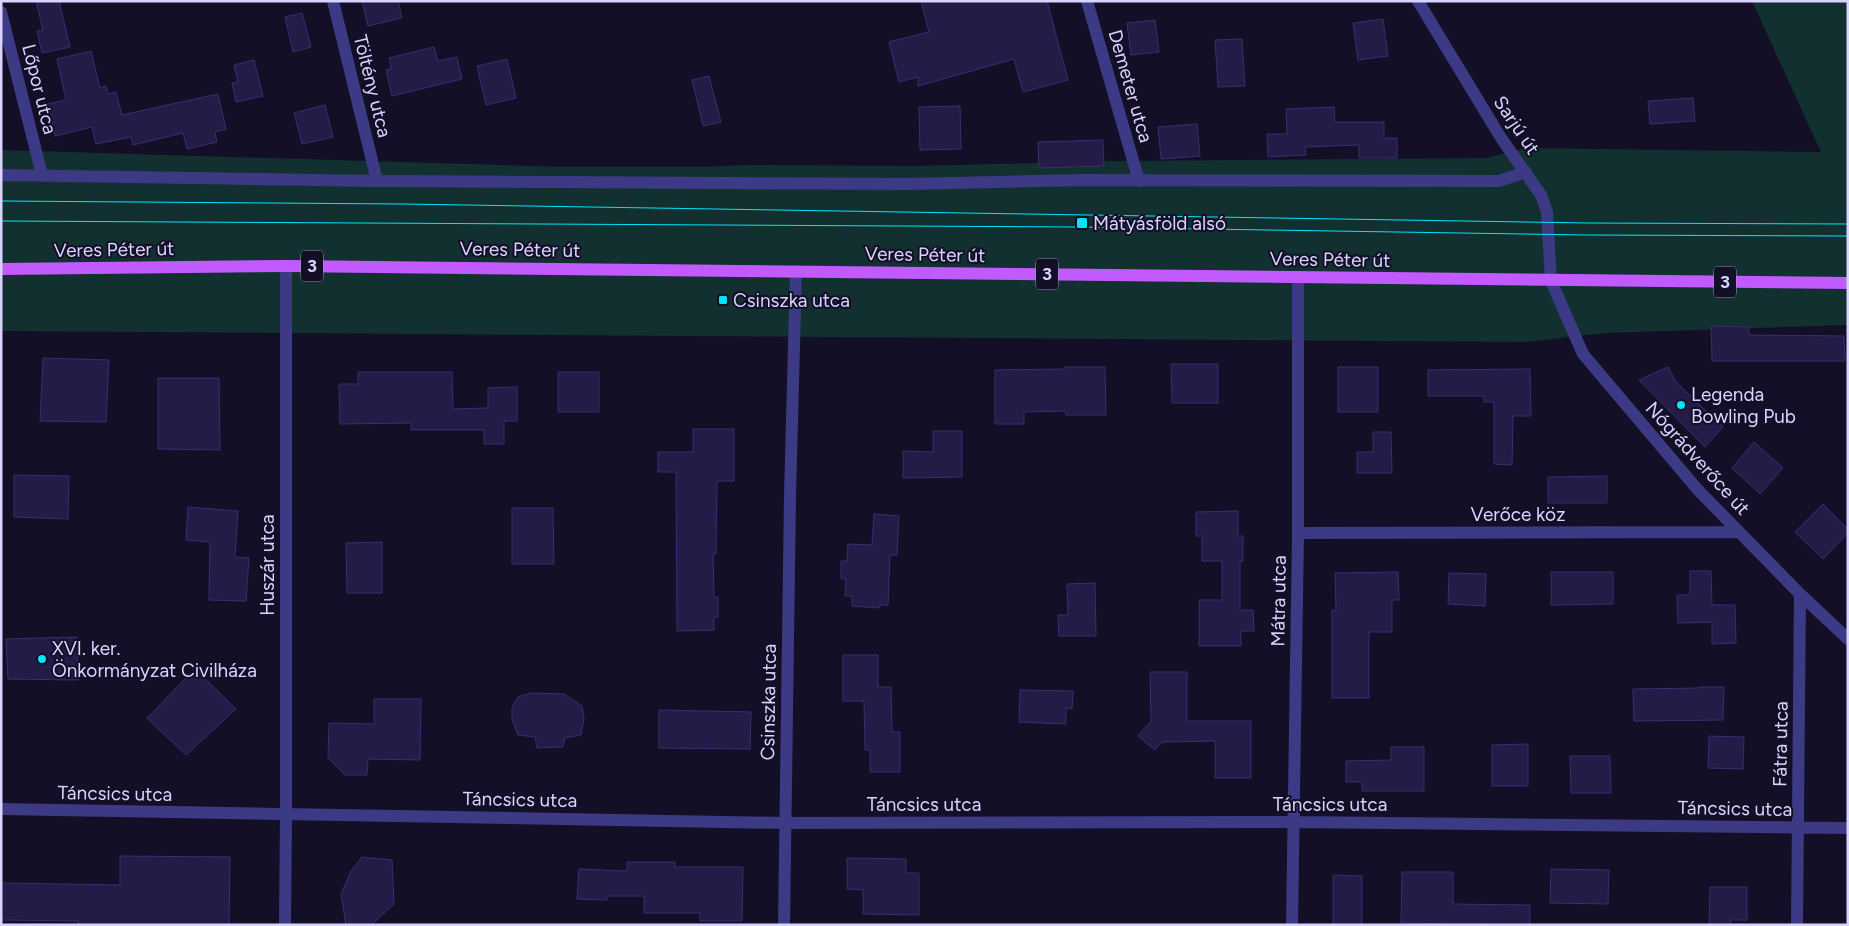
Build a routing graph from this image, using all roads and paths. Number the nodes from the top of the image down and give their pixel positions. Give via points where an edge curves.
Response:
1 (332, 1) edge
2 (1087, 1) edge
3 (1418, 1) edge
4 (1, 12) edge
5 (1526, 172) junction
6 (1, 175) edge
7 (42, 175) junction
8 (377, 180) junction
9 (1139, 180) junction
10 (286, 266) junction
11 (1, 269) edge
12 (796, 271) junction
13 (1298, 278) junction
14 (1551, 281) junction
15 (1848, 283) edge
16 (1738, 532) junction
17 (1298, 533) junction
18 (1800, 594) junction
19 (1848, 638) edge
20 (1, 810) edge
21 (286, 814) junction
22 (1294, 822) junction
23 (784, 823) junction
24 (1798, 828) junction
25 (1848, 828) edge
26 (285, 925) edge
27 (784, 925) edge
28 (1292, 925) edge
29 (1797, 925) edge

1 - 8 street, Töltény utca
2 - 9 street, Demeter utca
3 - 5 street, Sarjú út via 1501,138
4 - 7 street, Lőpor utca
5 - 9 street via 1499,181
5 - 14 street, Sarjú út via 1547,212
6 - 7 street
7 - 8 street
8 - 9 street via 907,184
10 - 11 main road, Veres Péter út / 3
10 - 12 main road, Veres Péter út / 3
10 - 21 street, Huszár utca
12 - 13 main road, Veres Péter út / 3
12 - 23 street, Csinszka utca
13 - 14 main road, Veres Péter út / 3
13 - 17 street, Mátra utca
14 - 15 main road, Veres Péter út / 3
14 - 16 street, Nógrádverőce út via 1582,354
16 - 17 street, Verőce köz
16 - 18 street, Nógrádverőce út
17 - 22 street, Mátra utca
18 - 19 street, Nógrádverőce út
18 - 24 street, Fátra utca
20 - 21 street, Táncsics utca
21 - 23 street, Táncsics utca
21 - 26 street, Huszár utca
22 - 23 street, Táncsics utca
22 - 24 street, Táncsics utca
22 - 28 street, Mátra utca
23 - 27 street, Csinszka utca
24 - 25 street, Táncsics utca
24 - 29 street, Fátra utca

